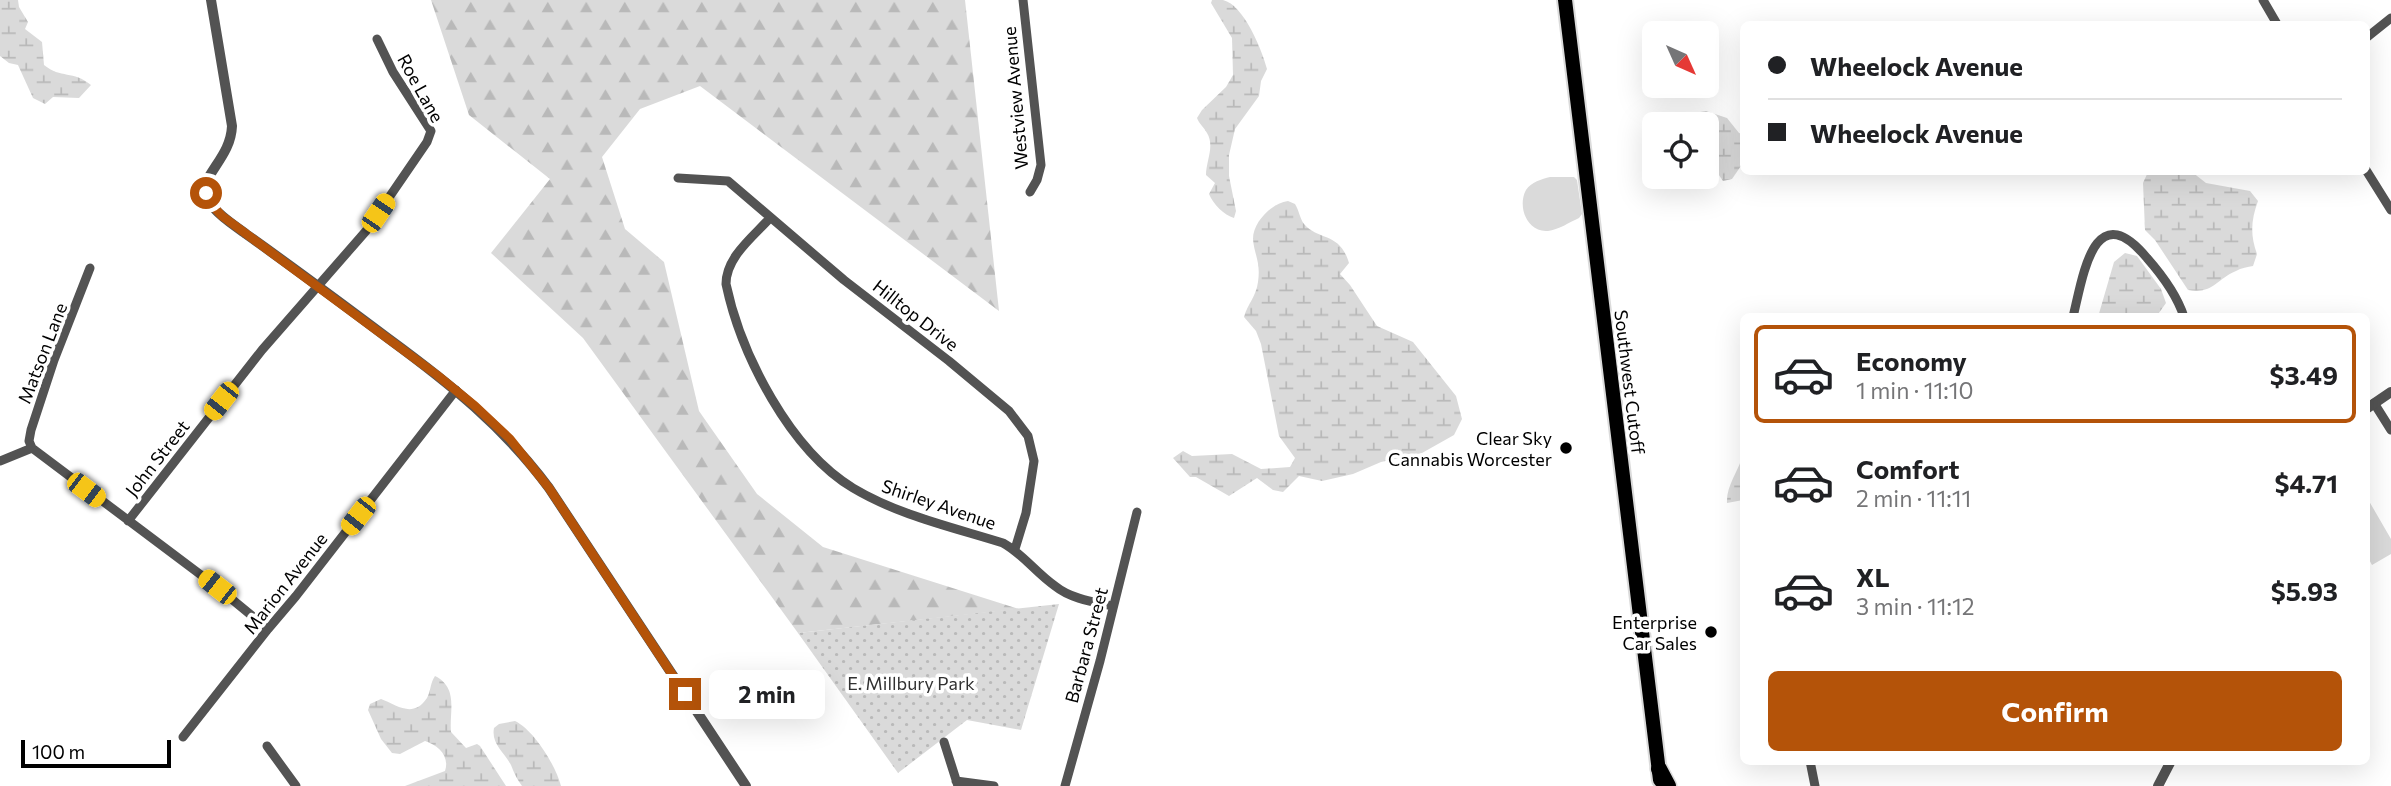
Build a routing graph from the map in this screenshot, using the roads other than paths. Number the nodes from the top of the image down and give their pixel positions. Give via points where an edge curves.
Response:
1 (211, 0) edge
2 (1023, 0) edge
3 (1565, 0) edge
4 (2263, 0) edge
5 (2391, 18) edge
6 (2275, 21) edge
7 (2370, 35) edge
8 (377, 39) dead end
9 (2369, 175) edge
10 (678, 178) dead end
11 (1030, 192) dead end
12 (2391, 210) edge
13 (770, 218) junction
14 (90, 268) dead end
15 (319, 287) junction
16 (2074, 313) edge
17 (2183, 313) edge
18 (456, 390) junction
19 (2391, 393) edge
20 (2370, 406) edge
21 (2391, 430) edge
22 (32, 448) junction
23 (0, 461) edge
24 (1137, 512) dead end
25 (128, 521) junction
26 (1015, 549) junction
27 (1113, 606) junction
28 (268, 629) junction
29 (183, 737) dead end
30 (944, 742) dead end
31 (267, 746) dead end
32 (1811, 765) edge
33 (2169, 765) edge
34 (1659, 769) junction
35 (957, 784) edge
36 (296, 786) edge
37 (746, 786) edge
38 (994, 786) edge
39 (1065, 786) edge
40 (1660, 786) edge
41 (1668, 786) edge
42 (1815, 786) edge
43 (2158, 786) edge

1 - 15 street via 232,135 205,184 208,200 222,216
2 - 11 street, Westview Avenue via 1041,165
3 - 34 main road, Southwest Cutoff
4 - 6 street
5 - 7 street
8 - 15 street, Roe Lane via 431,131 366,231
9 - 12 street
10 - 13 street, Hilltop Drive via 728,181
13 - 26 street, Hilltop Drive via 949,361 1021,426 1034,452 1034,471
13 - 26 street, Shirley Avenue via 732,262 726,284 746,346 791,428 826,468 854,489 914,516
14 - 22 street, Matson Lane via 31,430
15 - 18 street
15 - 25 street, John Street via 262,350
16 - 17 street via 2089,256 2105,237 2116,233 2130,239 2150,261
18 - 28 street, Marion Avenue
18 - 37 street via 510,439 549,488
19 - 20 street
20 - 21 street
22 - 23 street
22 - 25 street
24 - 27 street, Barbara Street
25 - 28 street
26 - 27 street, Shirley Avenue via 1055,587
27 - 39 street, Barbara Street
28 - 29 street, Marion Avenue
30 - 35 street
31 - 36 street
32 - 42 street
33 - 43 street
34 - 40 main road, Southwest Cutoff
34 - 41 highway
35 - 38 street

